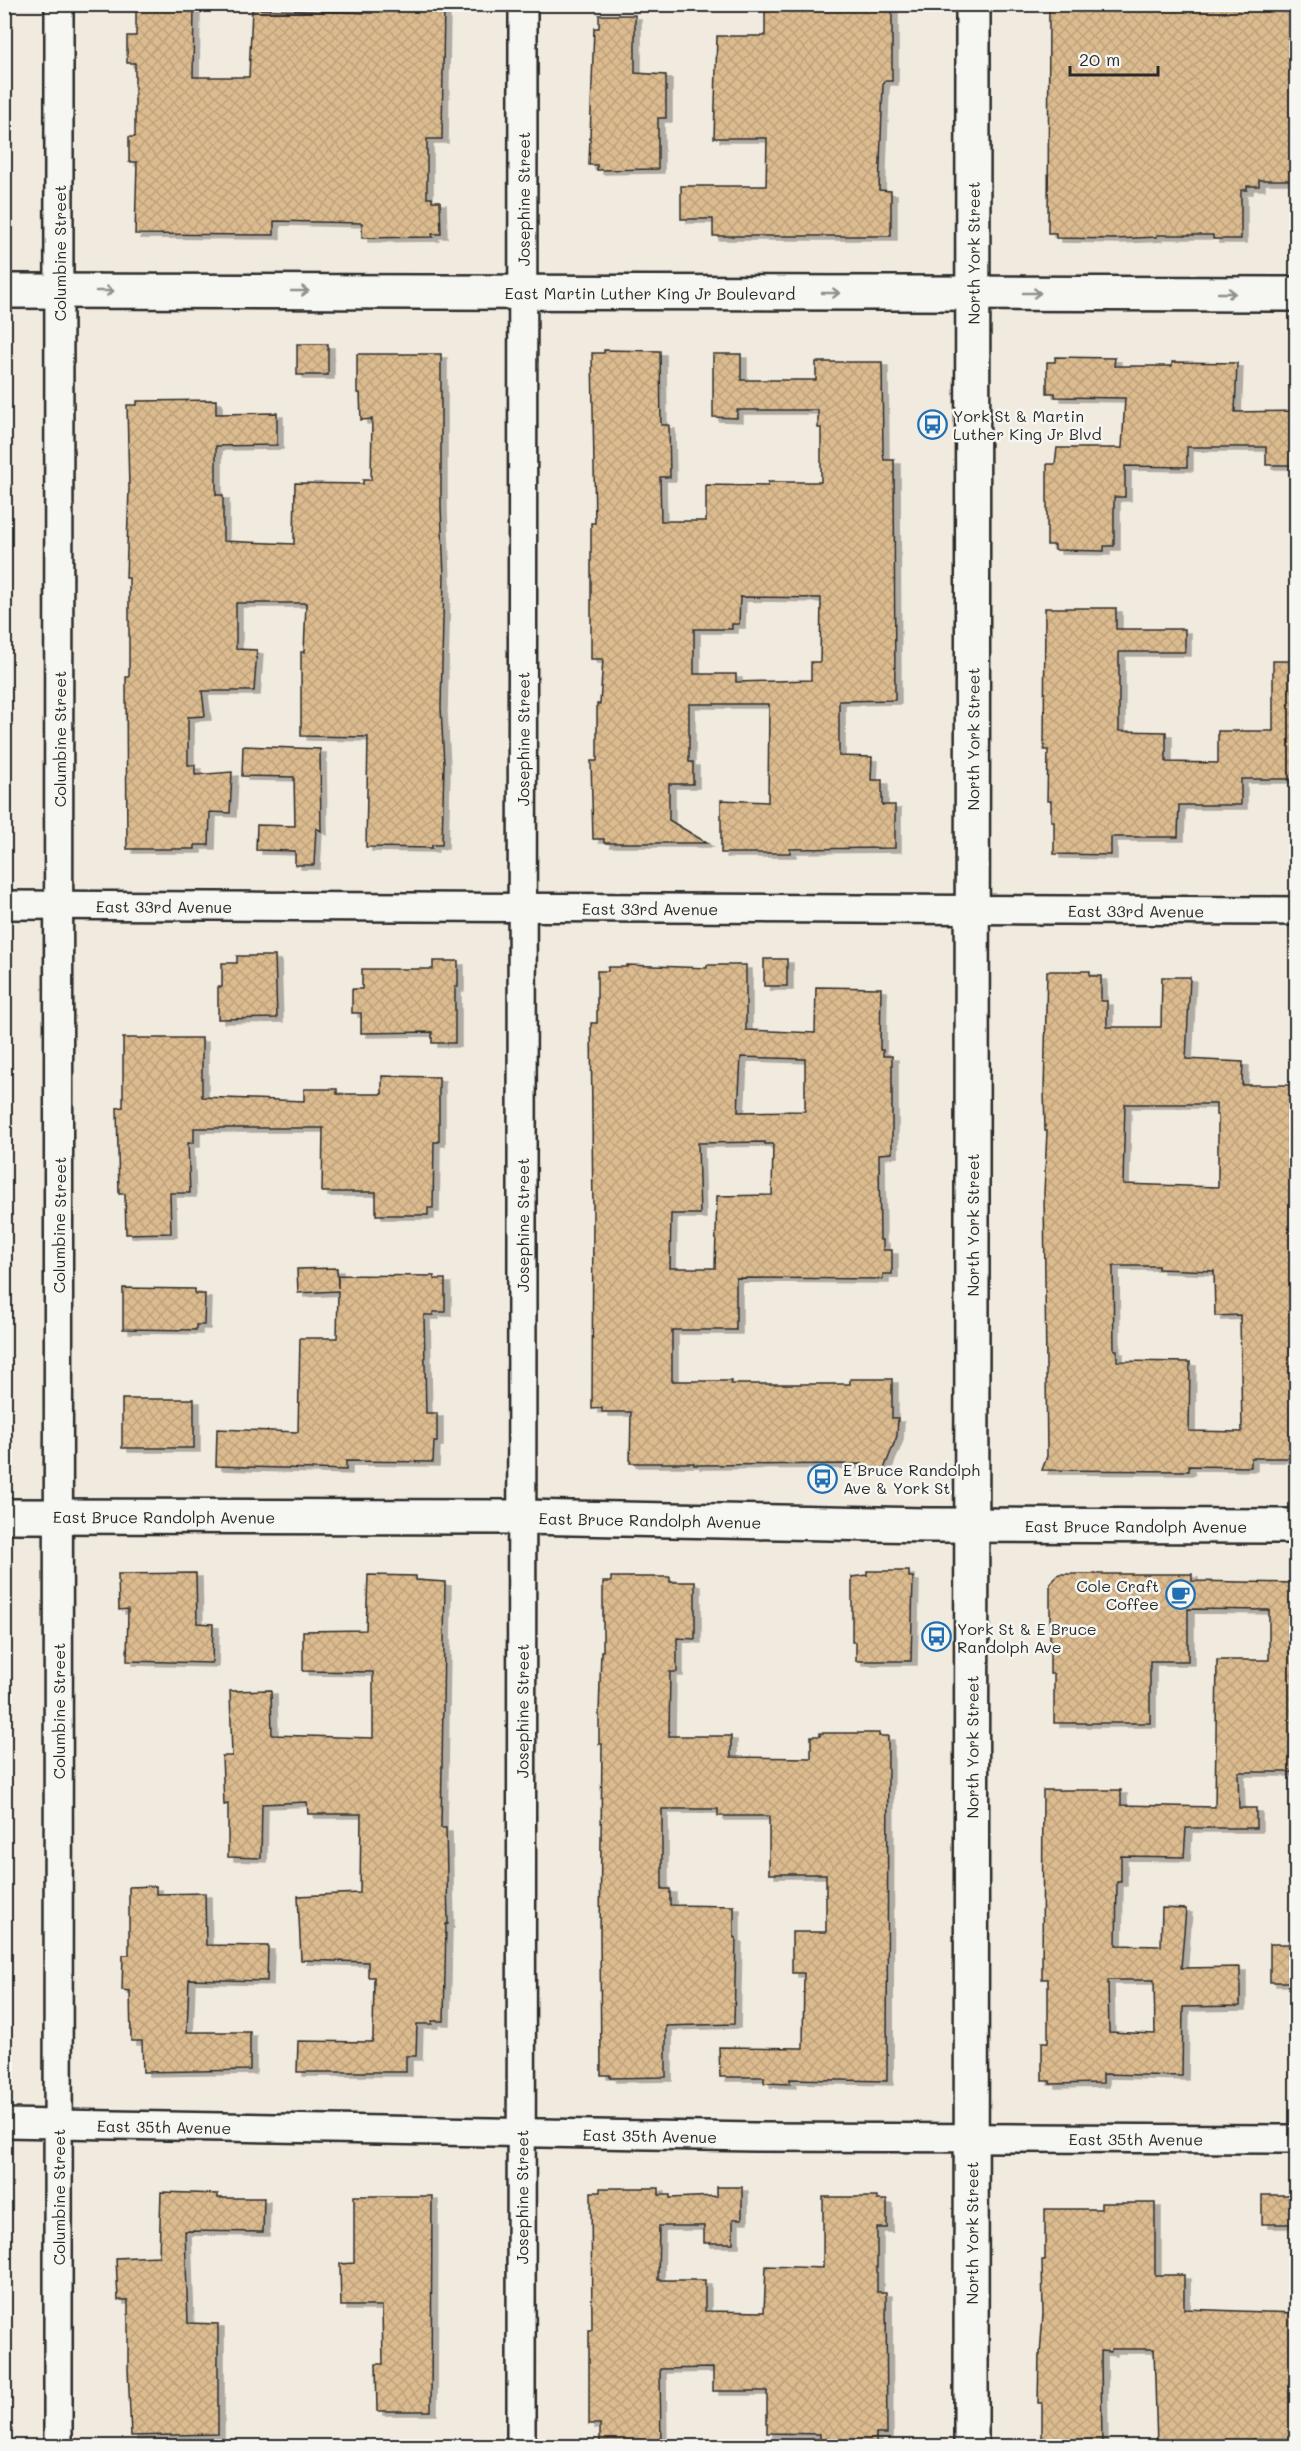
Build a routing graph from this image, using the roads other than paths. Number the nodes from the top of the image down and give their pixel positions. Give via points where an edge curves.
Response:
1 (59, 4) edge
2 (523, 4) edge
3 (973, 4) edge
4 (4, 291) edge
5 (59, 291) junction
6 (523, 292) junction
7 (973, 293) junction
8 (1296, 294) edge
9 (4, 905) edge
10 (59, 905) junction
11 (522, 906) junction
12 (973, 910) junction
13 (1296, 911) edge
14 (4, 1516) edge
15 (58, 1516) junction
16 (522, 1517) junction
17 (972, 1526) junction
18 (1296, 1526) edge
19 (4, 2123) edge
20 (58, 2123) junction
21 (521, 2133) junction
22 (1296, 2139) edge
23 (972, 2140) junction
24 (58, 2446) edge
25 (521, 2446) edge
26 (971, 2446) edge

1 - 5 street, Columbine Street
2 - 6 street, Josephine Street
3 - 7 main road, North York Street
4 - 5 main road, East Martin Luther King Jr Boulevard
5 -> 6 main road, East Martin Luther King Jr Boulevard
5 - 10 street, Columbine Street
6 -> 7 main road, East Martin Luther King Jr Boulevard
6 - 11 street, Josephine Street
7 -> 8 main road, East Martin Luther King Jr Boulevard
7 - 12 main road, North York Street
9 - 10 street, East 33rd Avenue
10 - 11 street, East 33rd Avenue
10 - 15 street, Columbine Street
11 - 12 street, East 33rd Avenue
11 - 16 street, Josephine Street
12 - 13 street, East 33rd Avenue
12 - 17 main road, North York Street
14 - 15 main road, East Bruce Randolph Avenue
15 - 16 main road, East Bruce Randolph Avenue
15 - 20 street, Columbine Street
16 - 17 main road, East Bruce Randolph Avenue
16 - 21 street, Josephine Street
17 - 18 main road, East Bruce Randolph Avenue
17 - 23 main road, North York Street
19 - 20 street, East 35th Avenue
20 - 21 street, East 35th Avenue
20 - 24 street, Columbine Street
21 - 23 street, East 35th Avenue
21 - 25 street, Josephine Street
22 - 23 street, East 35th Avenue
23 - 26 main road, North York Street

